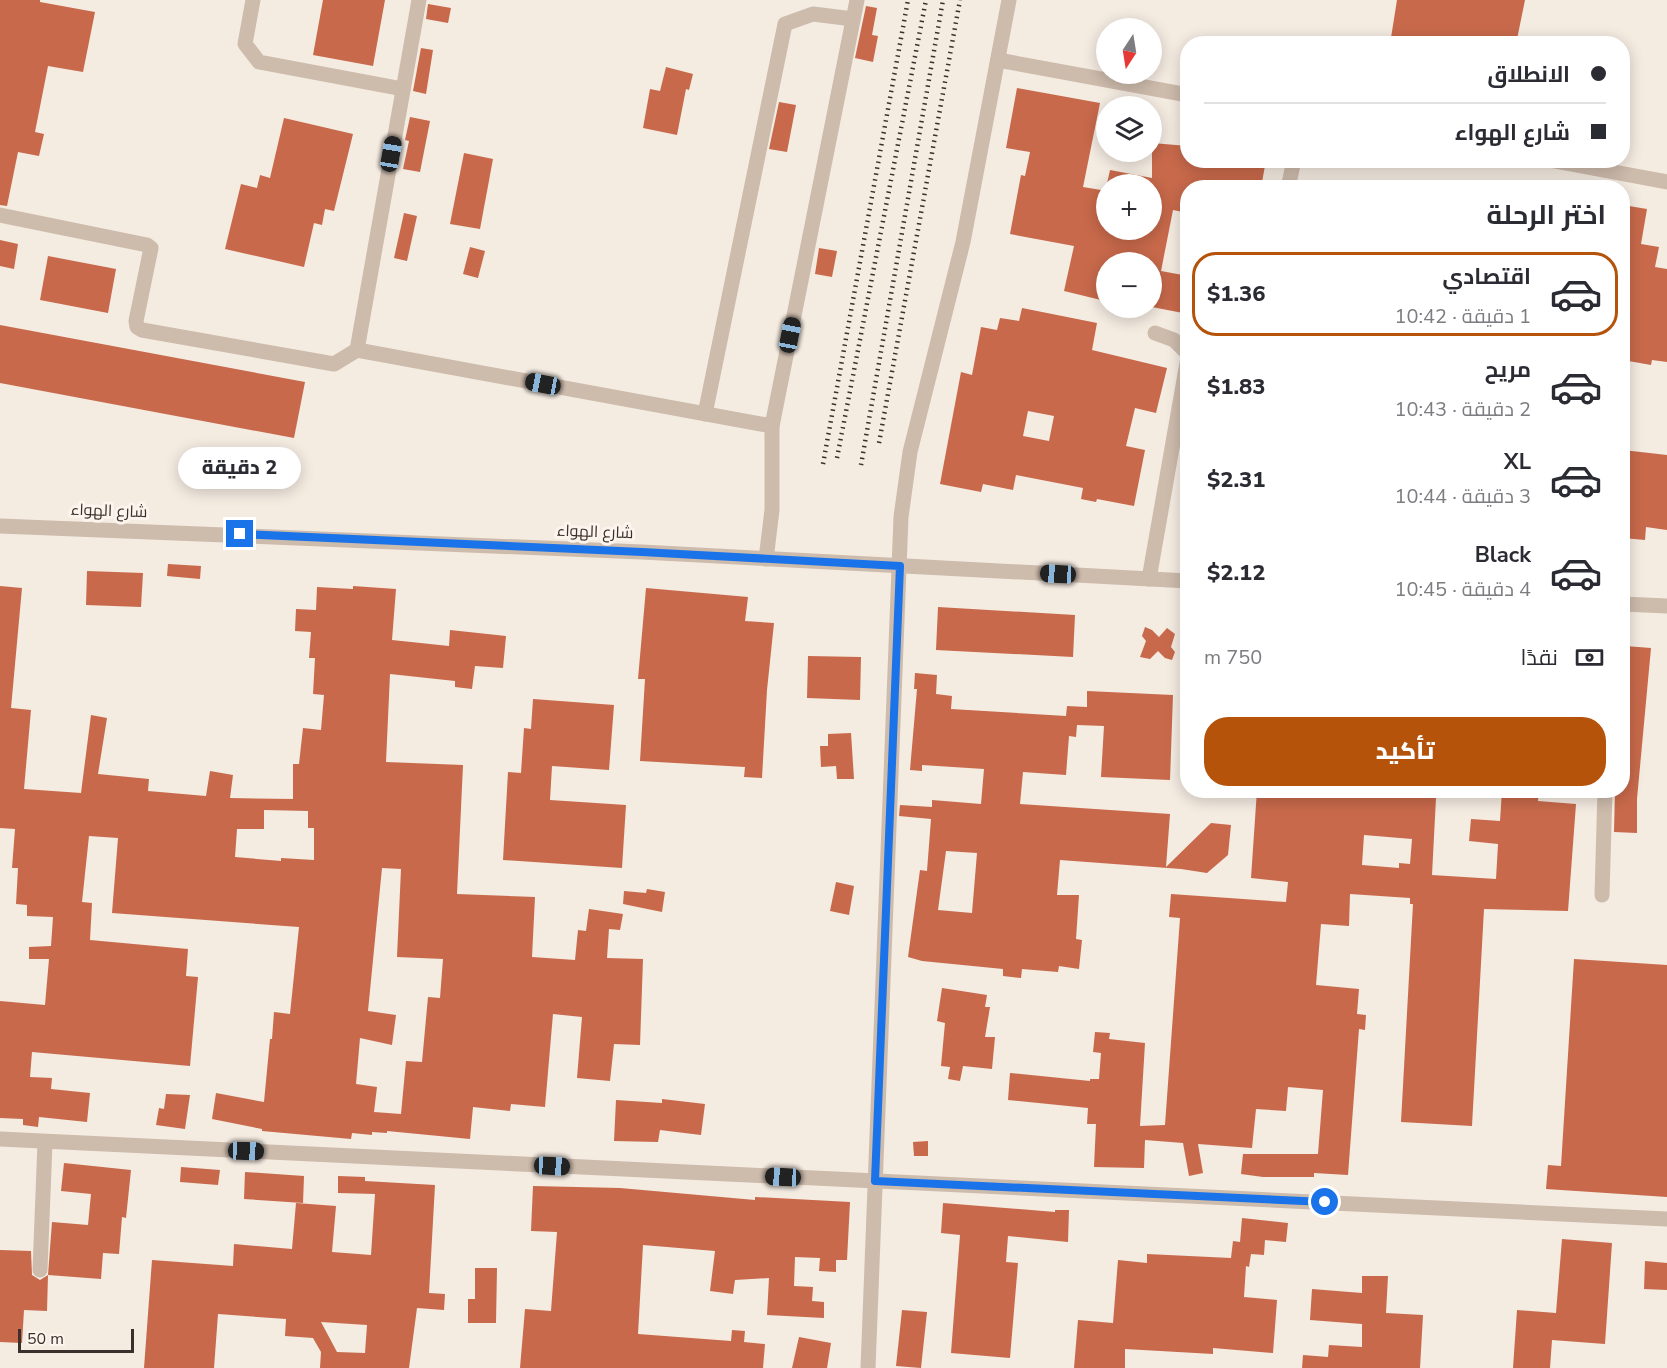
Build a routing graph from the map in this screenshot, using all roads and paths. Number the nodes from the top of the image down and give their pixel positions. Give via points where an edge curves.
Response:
1 (253, 0) edge
2 (419, 0) edge
3 (857, 0) edge
4 (1009, 0) edge
5 (853, 19) junction
6 (998, 60) junction
7 (403, 89) junction
8 (1180, 94) edge
9 (1591, 168) edge
10 (1667, 182) edge
11 (0, 215) edge
12 (1155, 333) dead end
13 (1180, 347) edge
14 (357, 350) junction
15 (1180, 402) edge
16 (705, 414) junction
17 (772, 426) junction
18 (0, 526) edge
19 (766, 559) junction
20 (900, 573) junction
21 (1149, 579) junction
22 (1180, 581) edge
23 (1630, 604) edge
24 (1667, 606) edge
25 (1605, 798) edge
26 (1602, 895) dead end
27 (0, 1139) edge
28 (45, 1143) junction
29 (875, 1181) junction
30 (1667, 1219) edge
31 (40, 1270) dead end
32 (868, 1368) edge

1 - 7 street via 245,44 259,62
2 - 7 street
3 - 5 street
4 - 6 street
5 - 16 street via 813,14 784,24
5 - 17 street
6 - 8 street
6 - 20 street via 963,242 910,452 901,517
7 - 14 street
9 - 10 street
11 - 14 street via 151,248 136,321 136,327 142,330 334,364
12 - 13 street via 1174,340
14 - 16 street
15 - 21 street
16 - 17 street
17 - 19 street via 772,510
18 - 19 street, شارع الهواء
19 - 20 street, شارع الهواء
20 - 21 street, شارع الهواء
20 - 29 street
21 - 22 street, شارع الهواء
23 - 24 street
25 - 26 street
27 - 28 street
28 - 29 street
28 - 31 street
29 - 30 street
29 - 32 street

